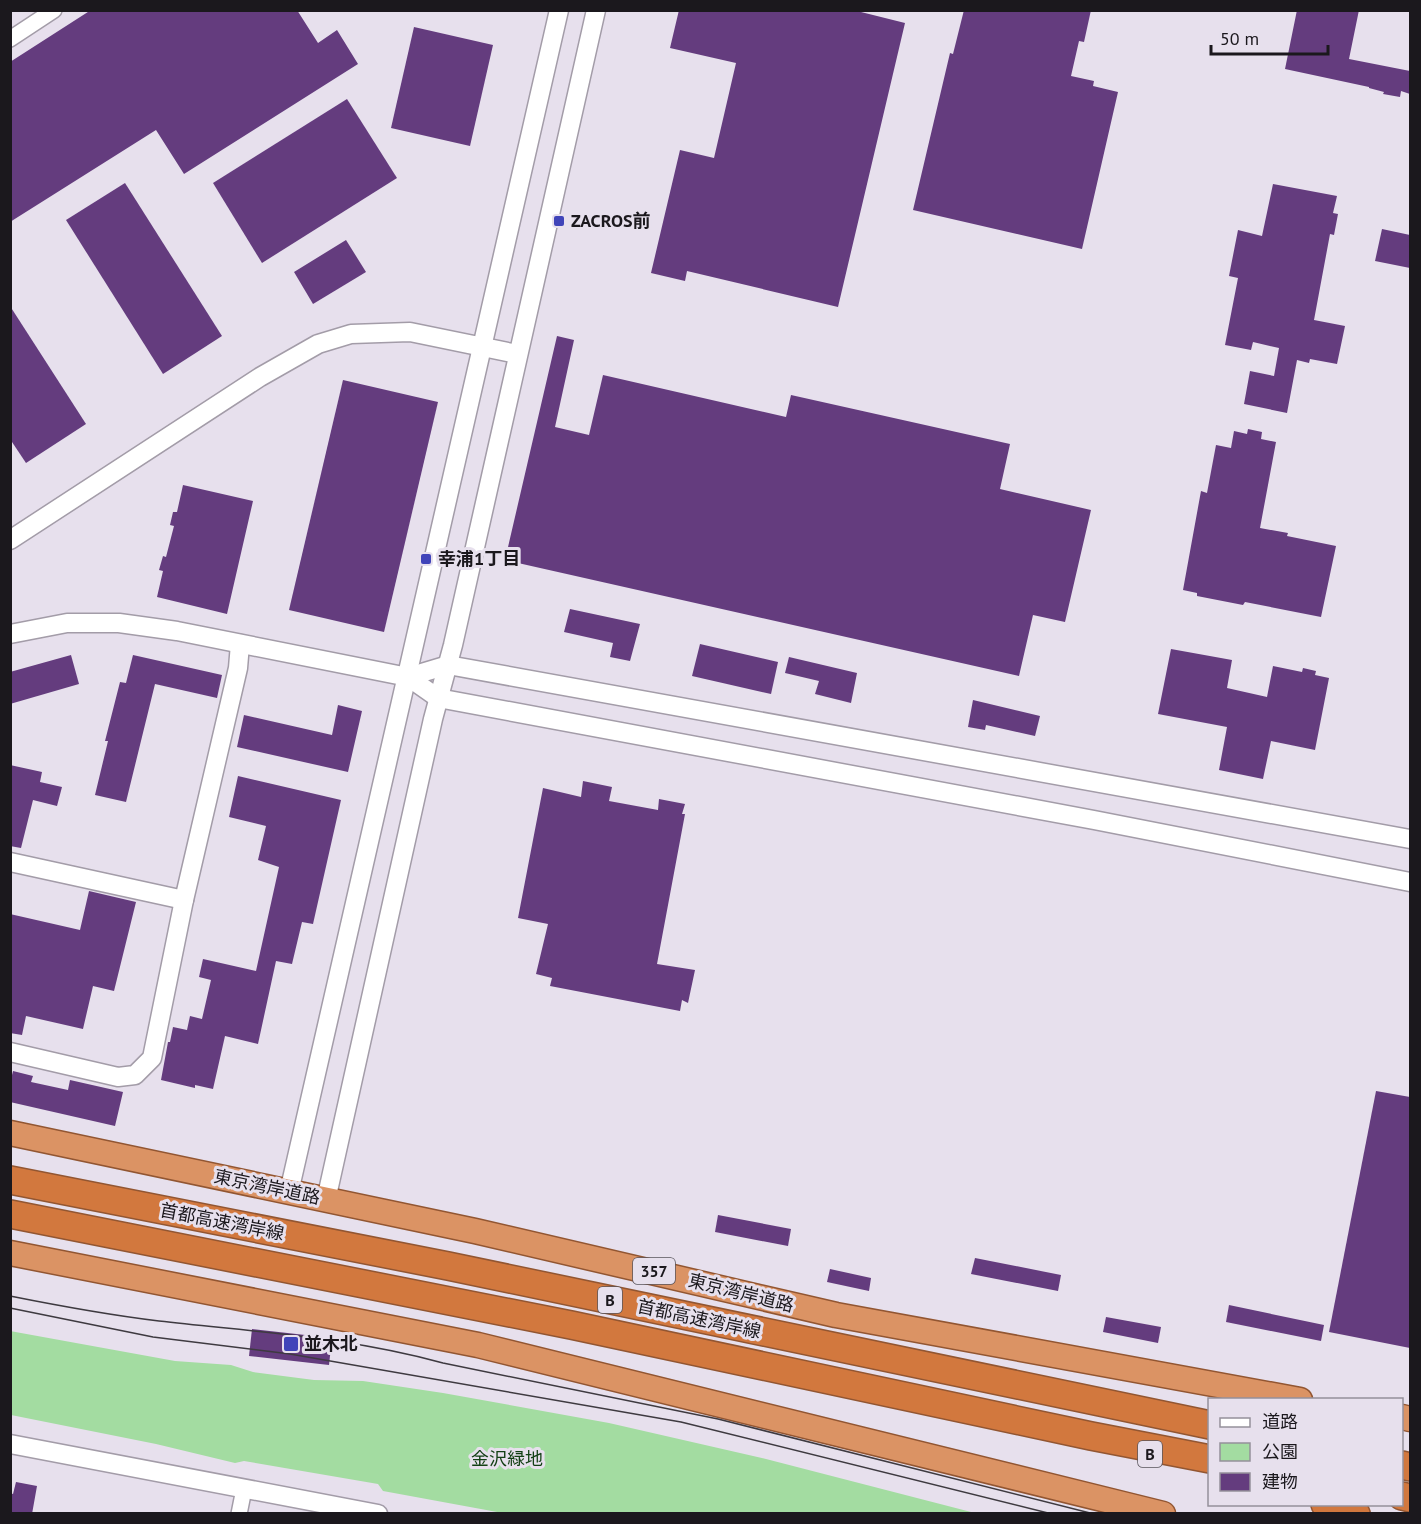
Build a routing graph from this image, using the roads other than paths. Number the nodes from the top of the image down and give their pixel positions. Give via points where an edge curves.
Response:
1 (54, 10) edge
2 (559, 10) edge
3 (596, 10) edge
4 (10, 39) edge
5 (482, 347) junction
6 (517, 354) junction
7 (10, 540) edge
8 (10, 634) edge
9 (240, 644) junction
10 (448, 665) junction
11 (408, 677) junction
12 (438, 698) junction
13 (1410, 839) edge
14 (10, 862) edge
15 (1410, 882) edge
16 (184, 900) junction
17 (10, 1052) edge
18 (10, 1133) edge
19 (10, 1180) edge
20 (289, 1192) junction
21 (326, 1200) junction
22 (10, 1214) edge
23 (10, 1254) edge
24 (1289, 1398) edge
25 (1208, 1425) edge
26 (1091, 1437) junction
27 (10, 1444) edge
28 (1208, 1459) edge
29 (1208, 1471) edge
30 (244, 1489) junction
31 (1331, 1506) edge
32 (239, 1514) edge
33 (378, 1514) edge
34 (1163, 1514) edge
35 (1356, 1514) edge

1 - 4 street
2 - 5 street
3 - 6 street
5 - 6 street
5 - 7 street via 410,332 351,334 318,344 260,377
5 - 11 street
6 - 10 street
8 - 9 street via 67,623 119,623
9 - 11 street
9 - 16 street via 238,668
10 - 11 street
10 - 12 street
10 - 13 street
11 - 12 street
11 - 20 street
12 - 15 street
12 - 21 street
14 - 16 street
16 - 17 street via 152,1058 135,1075 118,1077
18 - 20 highway, 東京湾岸道路 / 357
19 - 25 highway, 首都高速湾岸線 / B via 448,1266
20 - 21 highway, 東京湾岸道路 / 357
21 - 24 highway, 東京湾岸道路 / 357 via 475,1230 836,1315
22 - 26 highway, 首都高速湾岸線 / B via 572,1325
23 - 34 highway via 478,1345
26 - 28 highway
26 - 29 highway, B
27 - 30 street
30 - 32 street
30 - 33 street
31 - 35 highway

